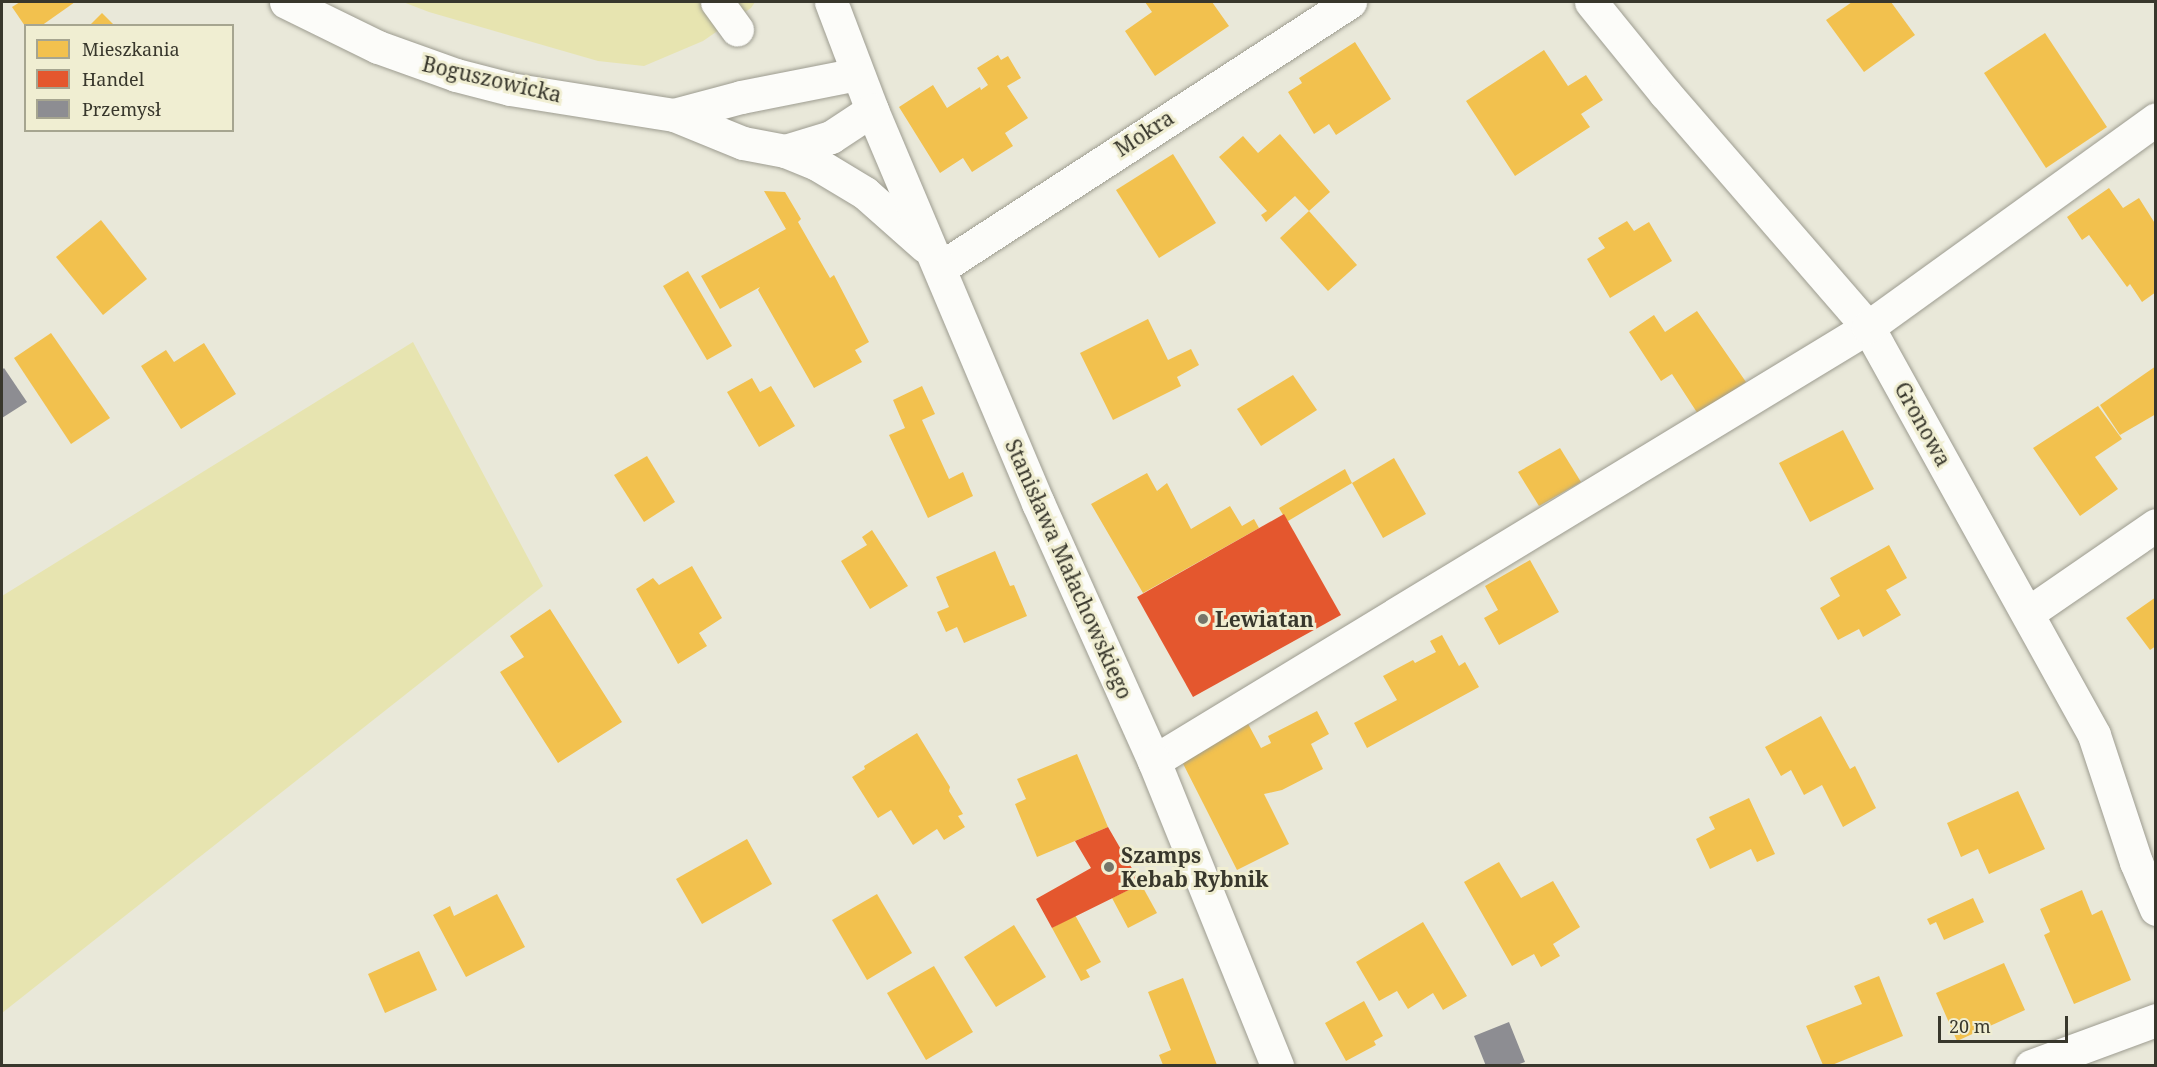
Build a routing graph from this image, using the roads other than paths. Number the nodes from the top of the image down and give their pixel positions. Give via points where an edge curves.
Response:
1 (286, 2) edge
2 (717, 2) edge
3 (831, 2) edge
4 (1350, 2) edge
5 (1591, 2) edge
6 (737, 30) dead end
7 (857, 74) junction
8 (872, 110) junction
9 (674, 115) junction
10 (2156, 119) edge
11 (785, 152) junction
12 (936, 261) junction
13 (1868, 327) junction
14 (2156, 525) edge
15 (2028, 614) junction
16 (1154, 761) junction
17 (2146, 857) edge
18 (2156, 909) edge
19 (2156, 1020) edge
20 (1276, 1065) edge
21 (2031, 1065) edge

1 - 9 street, Boguszowicka via 378,47 456,75 510,88
2 - 6 street
3 - 7 street, Stanisława Małachowskiego
4 - 12 street, Mokra
5 - 13 street, Gronowa
7 - 8 street, Stanisława Małachowskiego
7 - 9 street, Boguszowicka
8 - 11 street via 831,137
8 - 12 street, Stanisława Małachowskiego
9 - 11 street, Boguszowicka via 743,143
10 - 13 street
11 - 12 street, Boguszowicka via 842,177 865,193
12 - 16 street, Stanisława Małachowskiego via 1038,503
13 - 15 street, Gronowa
13 - 16 street
14 - 15 street
15 - 17 street, Gronowa via 2094,735
16 - 20 street, Stanisława Małachowskiego
17 - 18 street, Gronowa
19 - 21 street

